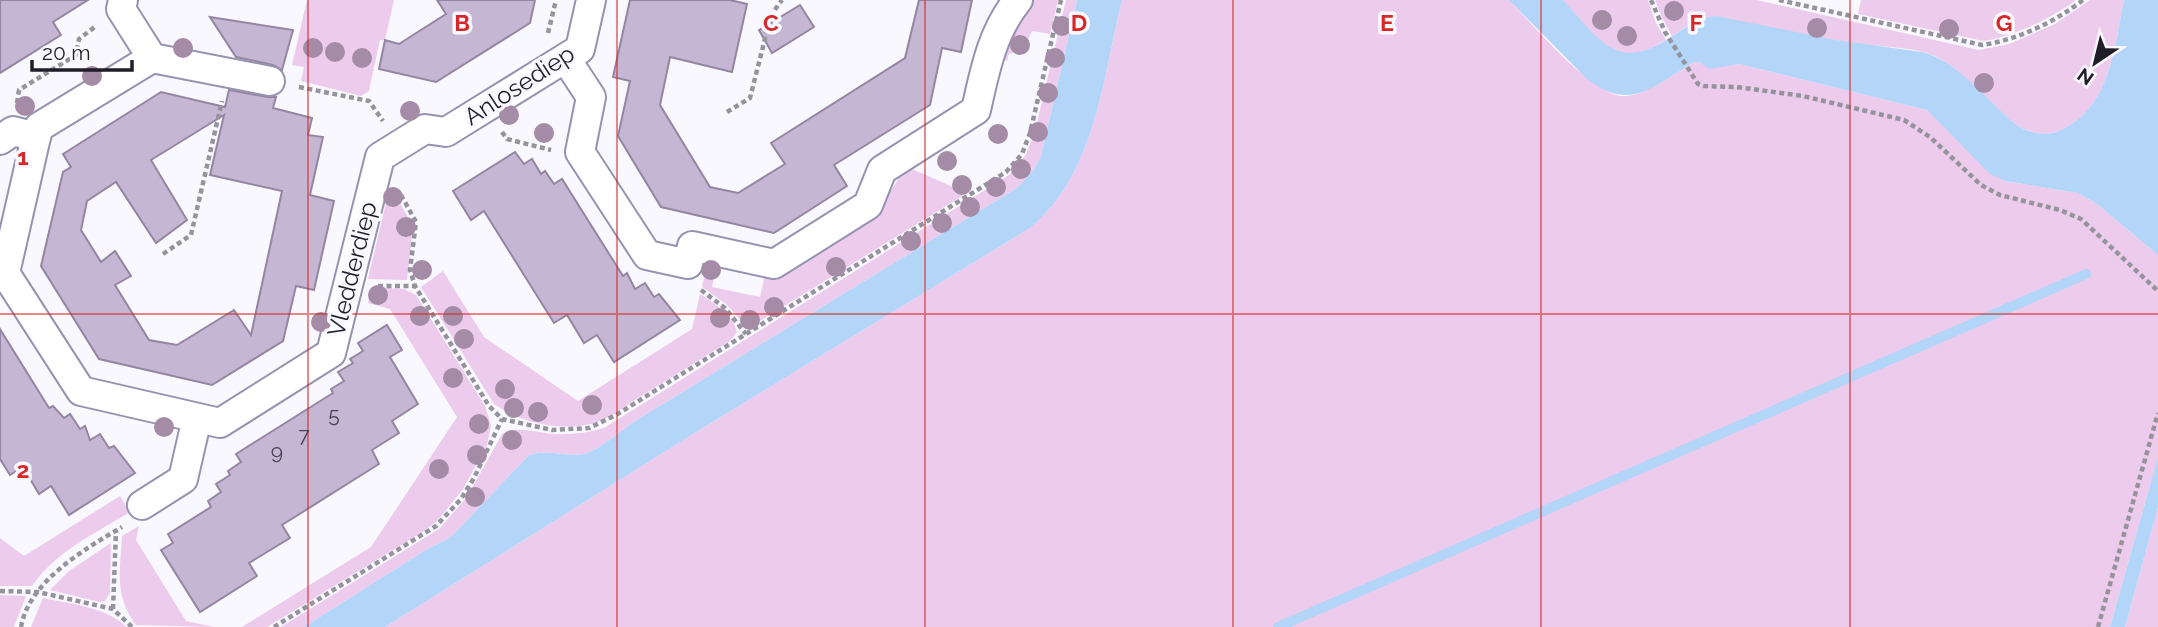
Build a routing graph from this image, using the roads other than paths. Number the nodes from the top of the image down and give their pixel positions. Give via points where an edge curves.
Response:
1 (591, 0) edge
2 (1018, 0) edge
3 (122, 4) edge
4 (152, 58) junction
5 (566, 59) junction
6 (270, 81) road end
7 (17, 136) edge
8 (380, 158) joint
9 (3, 273) edge
10 (197, 418) junction
11 (142, 505) road end

1 - 5 street, Anlosediep via 580,50
2 - 5 street via 988,55 976,110 882,170 868,205 774,264 692,246 688,264 647,255 580,152 591,97
3 - 4 street
4 - 6 street
4 - 7 street
5 - 8 street, Anlosediep via 446,132 425,129
7 - 9 street
8 - 10 street, Vledderdiep via 331,353 220,423
9 - 10 street, Vledderdiep via 81,391
10 - 11 street via 183,479

